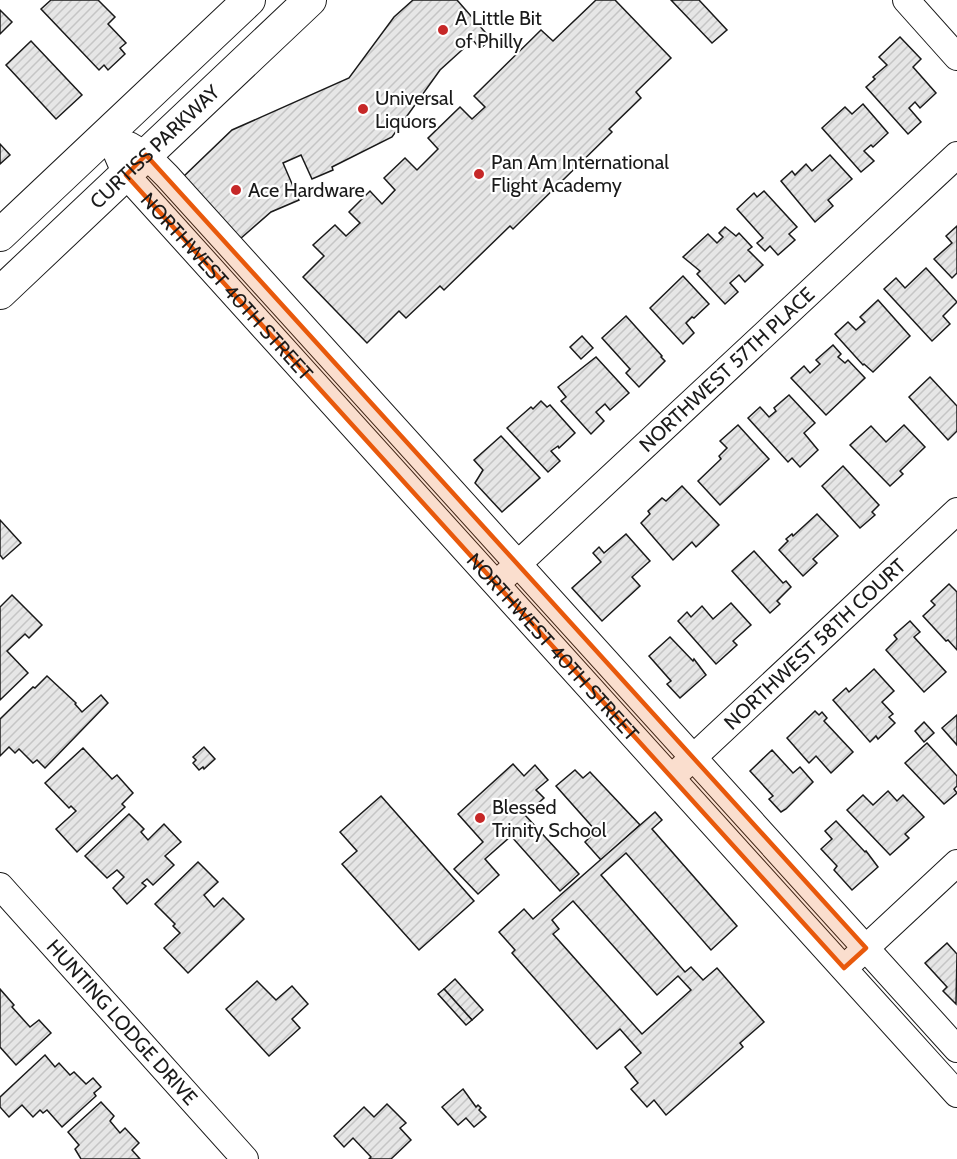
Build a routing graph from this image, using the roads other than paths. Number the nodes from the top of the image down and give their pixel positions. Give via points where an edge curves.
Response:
1 (249, 0) edge
2 (310, 0) edge
3 (906, 0) edge
4 (957, 57) edge
5 (108, 133) junction
6 (957, 155) edge
7 (136, 165) junction
8 (0, 235) edge
9 (0, 293) edge
10 (957, 511) edge
11 (518, 564) junction
12 (496, 584) junction
13 (693, 758) junction
14 (672, 778) junction
15 (957, 863) edge
16 (0, 886) edge
17 (866, 948) junction
18 (844, 968) junction
19 (957, 1049) edge
20 (957, 1094) edge
21 (245, 1159) edge

1 - 5 main road
2 - 7 main road, CURTISS PARKWAY
3 - 4 street
5 - 7 street, NORTHWEST 40TH STREET
5 - 8 main road
6 - 11 street, NORTHWEST 57TH PLACE
7 - 9 main road, CURTISS PARKWAY
7 - 11 street, NORTHWEST 40TH STREET
7 - 12 street, NORTHWEST 40TH STREET
10 - 13 street, NORTHWEST 58TH COURT
11 - 12 street, NORTHWEST 57TH PLACE
11 - 13 street, NORTHWEST 40TH STREET
12 - 14 street, NORTHWEST 40TH STREET
13 - 14 street, NORTHWEST 58TH COURT
13 - 17 street, NORTHWEST 40TH STREET
14 - 18 street, NORTHWEST 40TH STREET
15 - 17 street
16 - 21 street, HUNTING LODGE DRIVE
17 - 18 street
17 - 19 street, NORTHWEST 40TH STREET
18 - 20 street, NORTHWEST 40TH STREET

